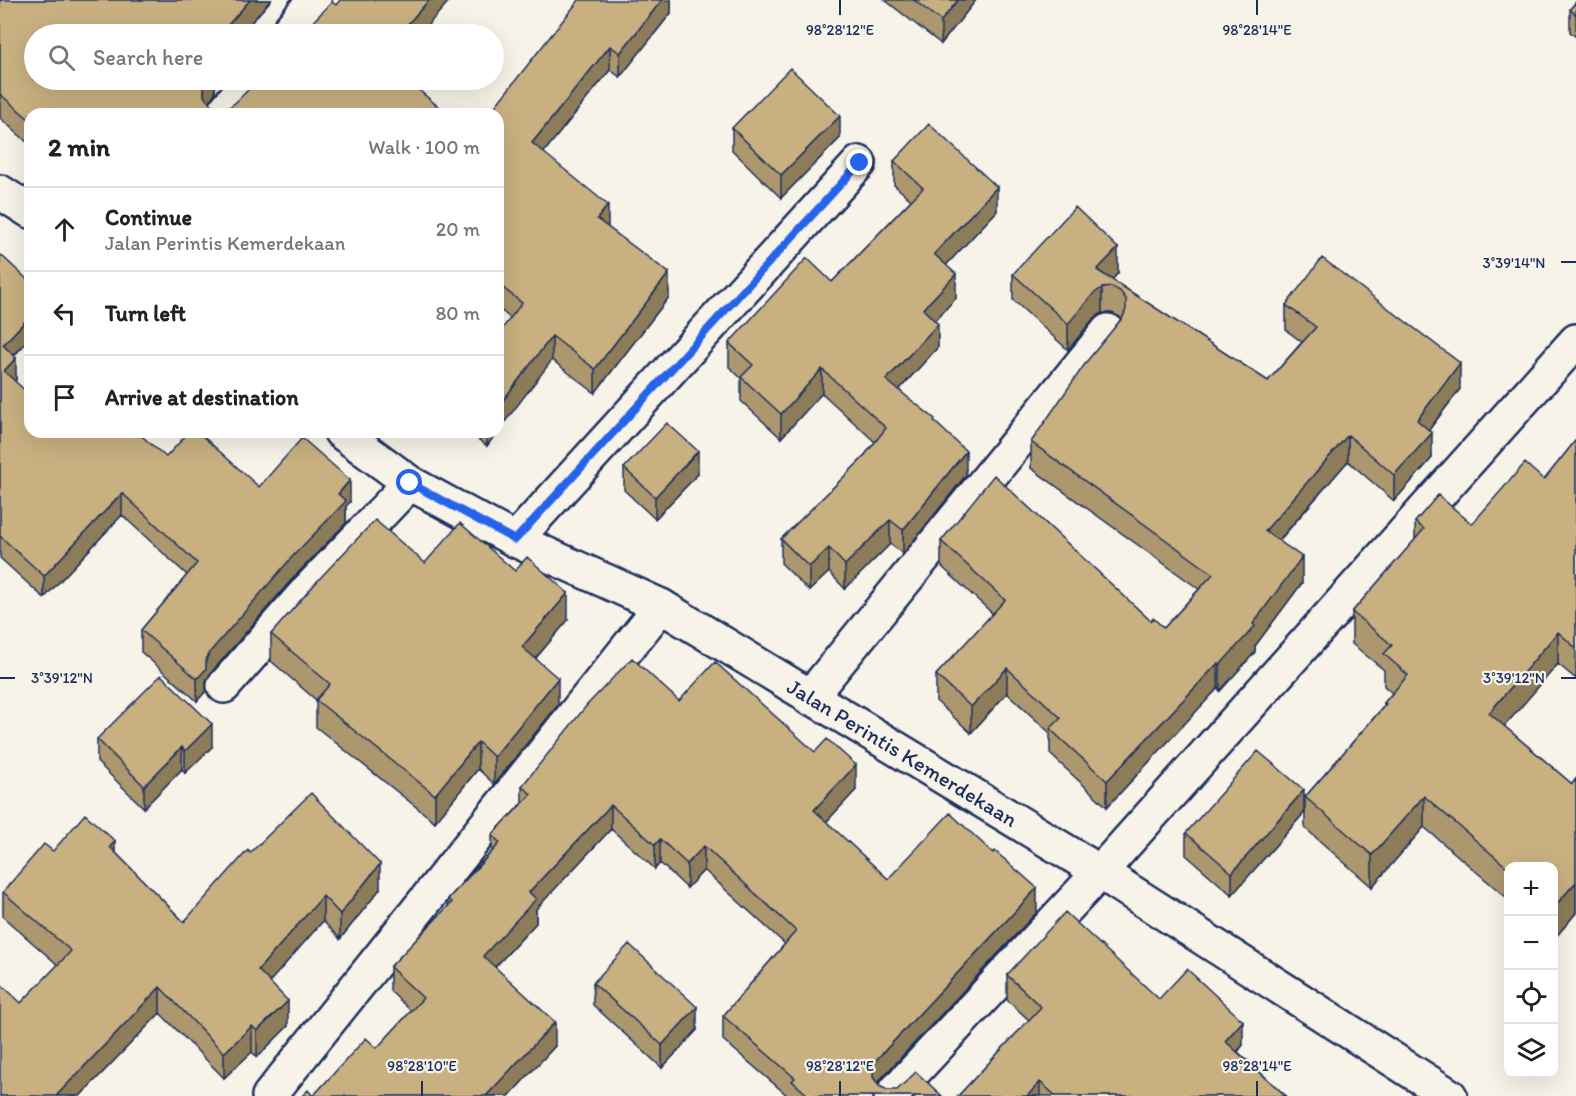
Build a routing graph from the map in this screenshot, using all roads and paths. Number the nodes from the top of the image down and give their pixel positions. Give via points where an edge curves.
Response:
1 (314, 0) edge
2 (294, 24) edge
3 (242, 90) edge
4 (227, 108) edge
5 (860, 163) dead end
6 (0, 192) edge
7 (24, 207) edge
8 (1108, 331) edge
9 (1576, 341) edge
10 (349, 438) edge
11 (410, 483) junction
12 (515, 540) junction
13 (661, 606) junction
14 (224, 686) dead end
15 (809, 698) junction
16 (1100, 872) junction
17 (269, 1096) edge
18 (891, 1096) edge
19 (1450, 1096) edge

1 - 2 street
3 - 4 street
5 - 12 street
6 - 7 street
8 - 15 street
9 - 16 street
10 - 11 street, Jalan Perintis Kemerdekaan
11 - 12 street, Jalan Perintis Kemerdekaan
11 - 14 street
12 - 13 street, Jalan Perintis Kemerdekaan
13 - 15 street, Jalan Perintis Kemerdekaan
13 - 17 street
15 - 16 street, Jalan Perintis Kemerdekaan
16 - 18 street
16 - 19 street, Jalan Perintis Kemerdekaan

